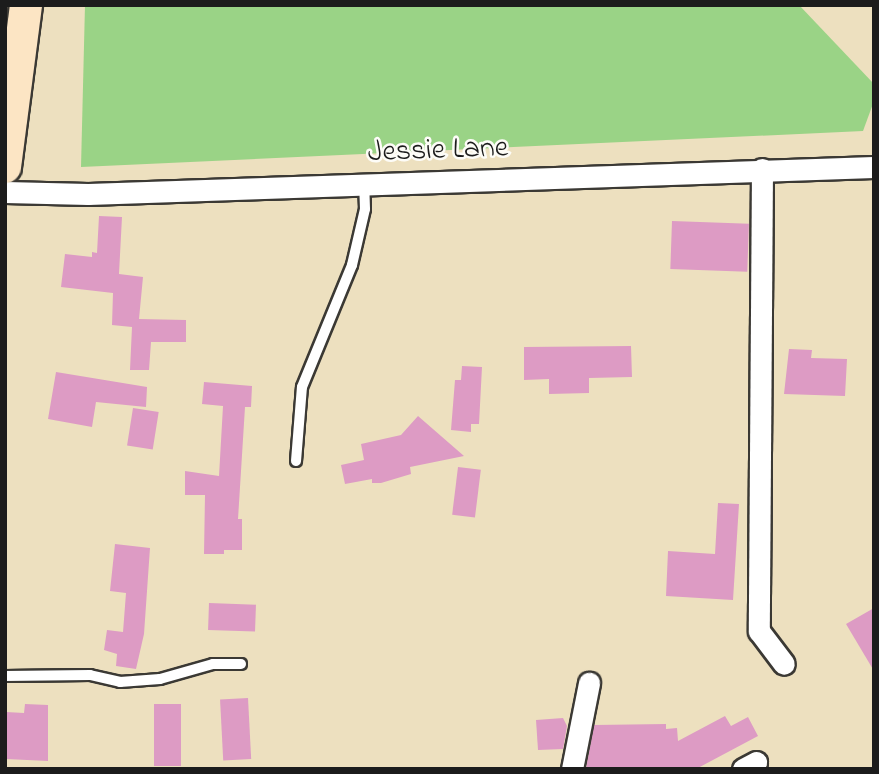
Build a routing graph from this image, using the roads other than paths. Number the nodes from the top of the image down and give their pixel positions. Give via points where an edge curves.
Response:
1 (26, 5) edge
2 (5, 167) edge
3 (874, 167) edge
4 (762, 169) junction
5 (364, 184) junction
6 (5, 192) edge
7 (296, 461) dead end
8 (241, 664) dead end
9 (784, 664) dead end
10 (5, 676) edge
11 (589, 683) dead end
12 (572, 769) edge

1 - 2 main road
3 - 4 street, Jessie Lane
4 - 5 street, Jessie Lane
4 - 9 street via 759,631
5 - 6 street, Jessie Lane
5 - 7 lane via 365,209 352,265 302,387
8 - 10 lane via 213,664 160,679 120,682 90,675
11 - 12 street

